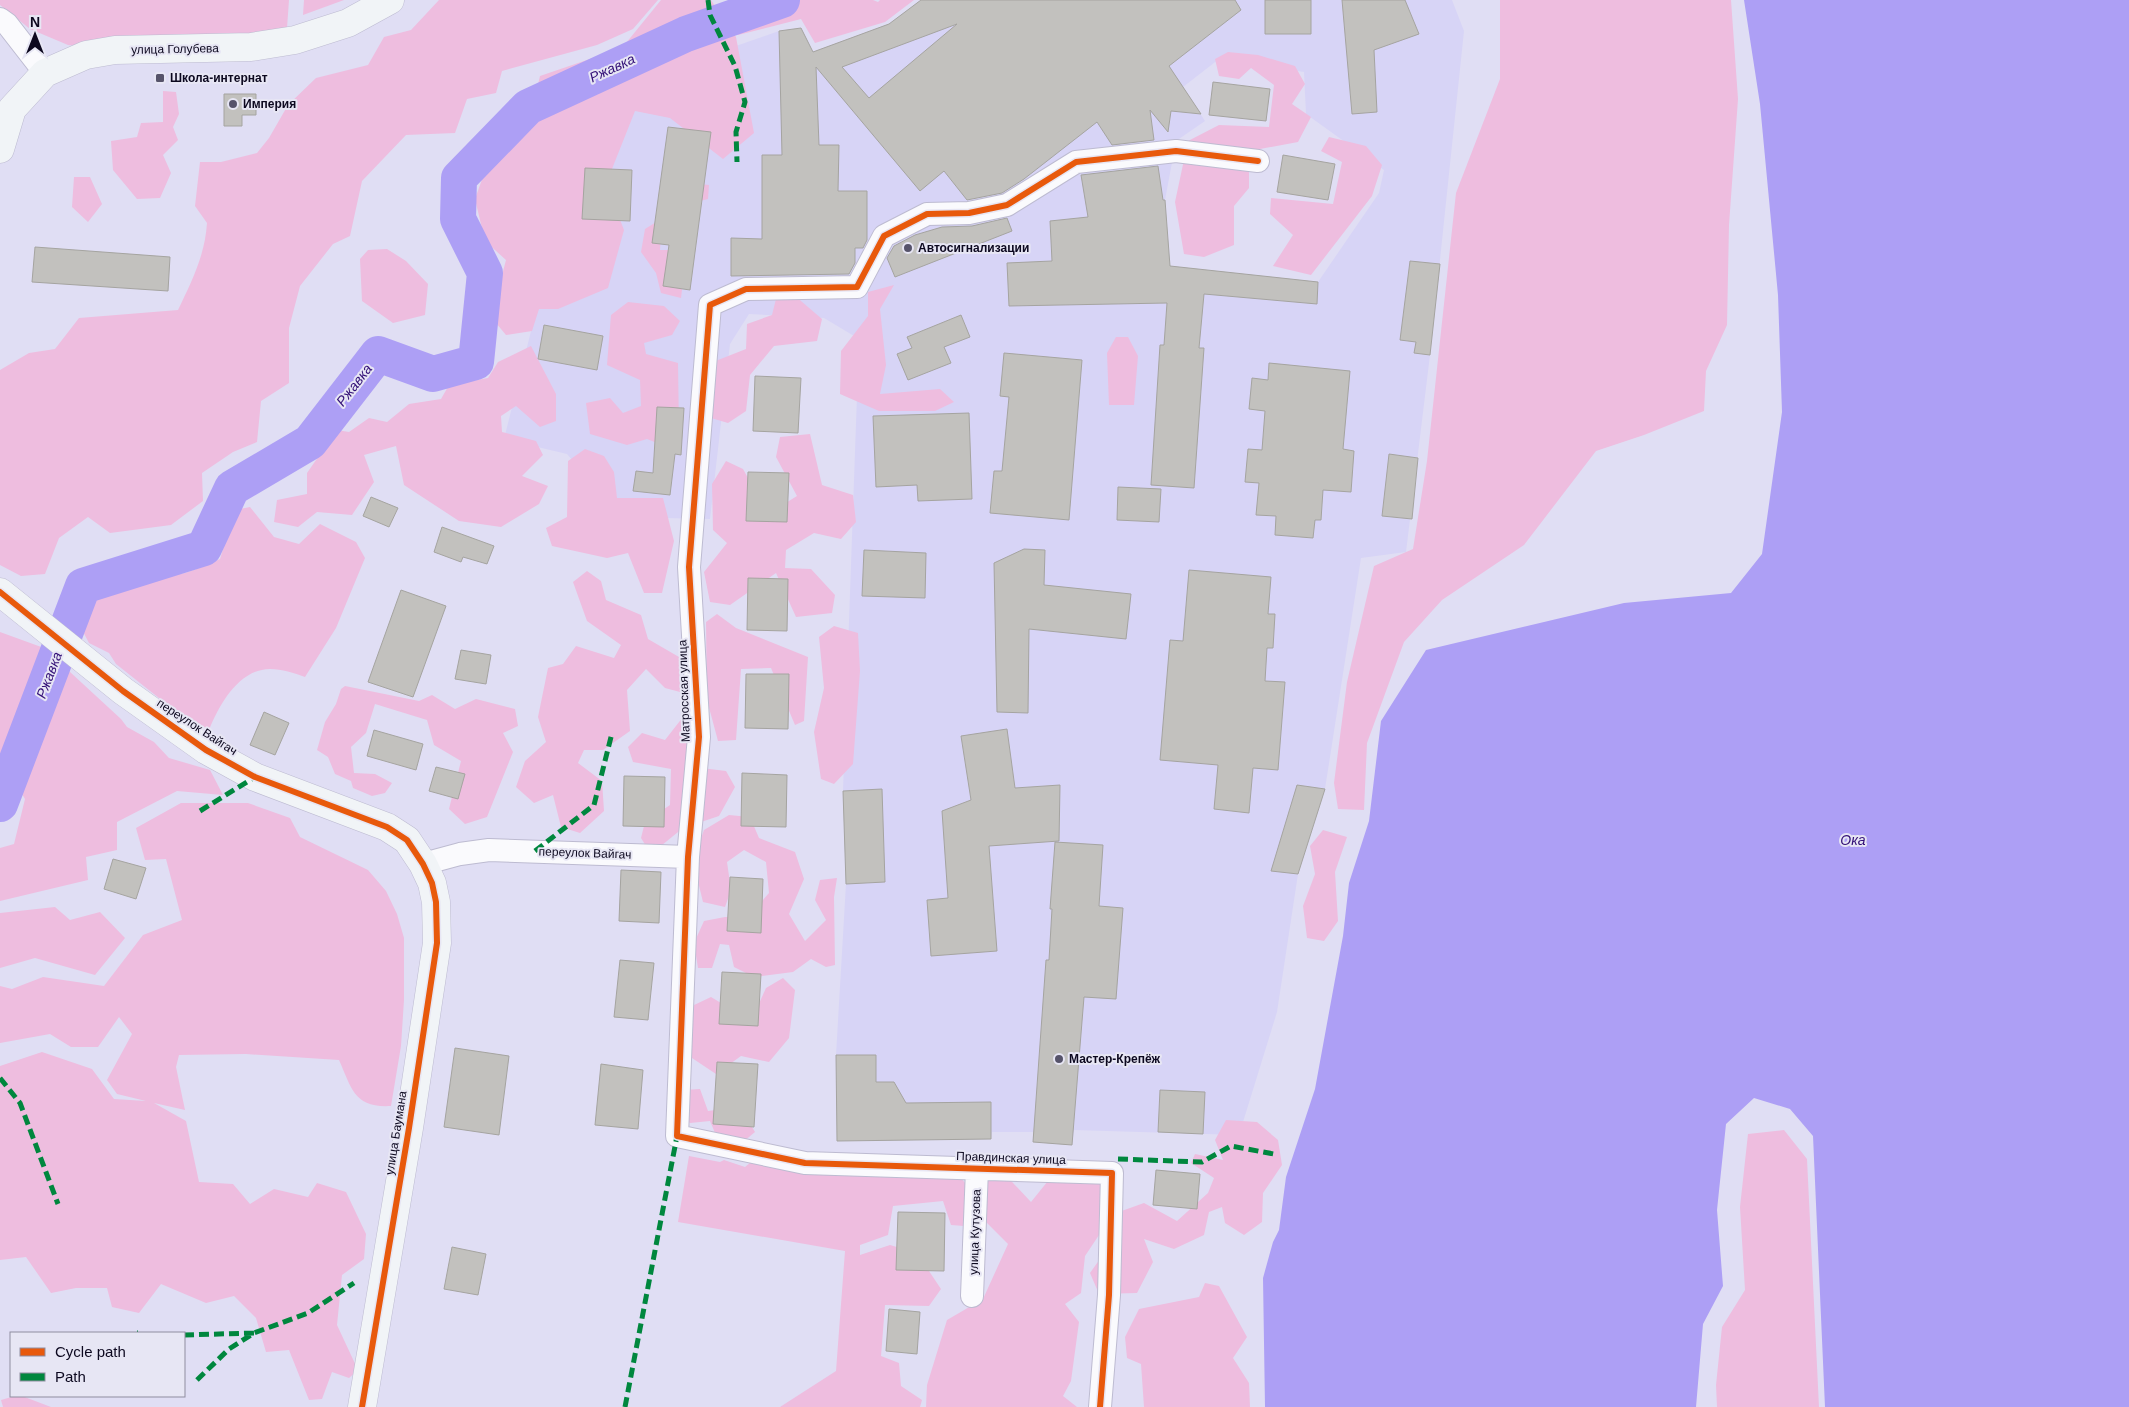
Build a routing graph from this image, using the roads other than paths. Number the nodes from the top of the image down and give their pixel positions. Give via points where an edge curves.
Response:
1 (390, 0) edge
2 (0, 19) edge
3 (45, 73) junction
4 (0, 149) edge
5 (1258, 161) dead end
6 (0, 592) edge
7 (688, 858) junction
8 (423, 864) junction
9 (677, 1136) joint
10 (977, 1168) junction
11 (972, 1296) dead end
12 (362, 1407) edge
13 (1100, 1407) edge

1 - 3 street, улица Голубева via 348,23 295,40 251,47 115,50 86,55
2 - 3 street
3 - 4 street, улица Голубева via 12,109
5 - 7 street, Матросская улица via 1176,151 1076,162 1007,205 969,213 927,214 884,236 857,287 746,289 710,306 690,567 699,738
6 - 8 street, переулок Вайгач via 123,691 206,750 255,777 387,827 407,840
7 - 8 street, переулок Вайгач via 489,850
7 - 9 street, Матросская улица
8 - 12 street, улица Баумана via 436,902 437,943
9 - 10 street, Правдинская улица via 805,1163
10 - 11 street, улица Кутузова
10 - 13 street, Правдинская улица via 1112,1173 1109,1295

